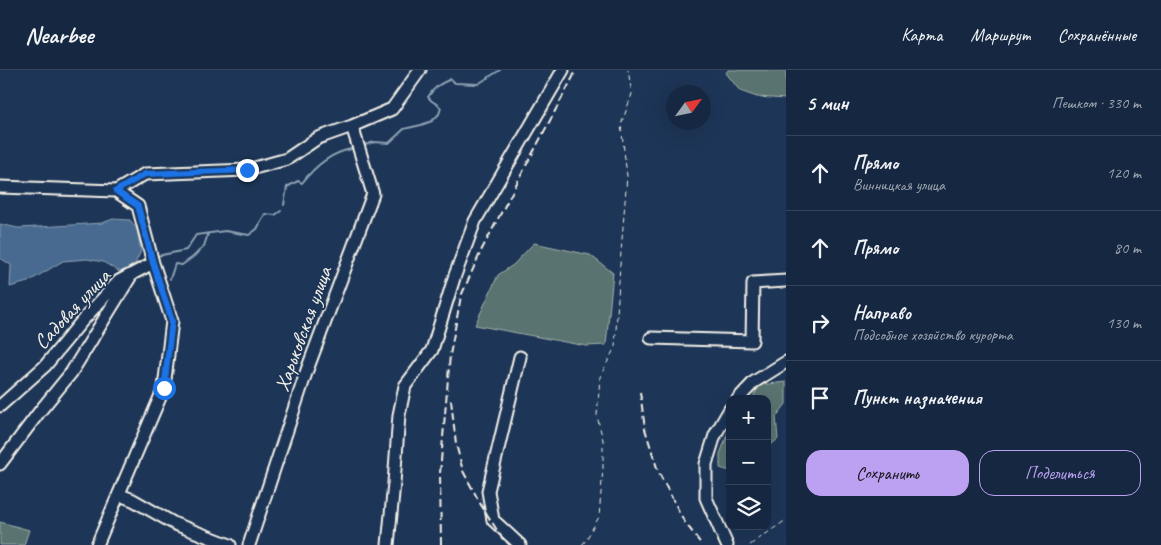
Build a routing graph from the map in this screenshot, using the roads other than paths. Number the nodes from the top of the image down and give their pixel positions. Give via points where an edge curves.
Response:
1 (420, 70) edge
2 (563, 70) edge
3 (352, 126) junction
4 (0, 187) edge
5 (116, 191) junction
6 (153, 263) junction
7 (132, 274) junction
8 (786, 281) edge
9 (651, 338) dead end
10 (520, 357) dead end
11 (786, 362) edge
12 (742, 395) edge
13 (0, 406) edge
14 (726, 415) edge
15 (0, 464) edge
16 (120, 495) junction
17 (97, 545) edge
18 (230, 545) edge
19 (249, 545) edge
20 (388, 545) edge
21 (520, 545) edge
22 (728, 545) edge

1 - 3 street via 392,109
2 - 20 street via 475,221 432,350 405,386
3 - 5 street via 318,138 287,159 247,170 145,174
3 - 19 street, Харьковская улица via 373,194 308,370
4 - 5 street
5 - 6 street via 138,206
6 - 7 street, Садовая улица
6 - 16 street via 172,321 164,388
7 - 13 street, Садовая улица via 118,281 45,366
7 - 15 street via 71,373
8 - 9 street via 753,283 752,341
10 - 21 street via 488,491 493,520
11 - 12 street via 754,382
14 - 22 street via 715,435 706,464 706,498
16 - 17 street
16 - 18 street via 175,524

